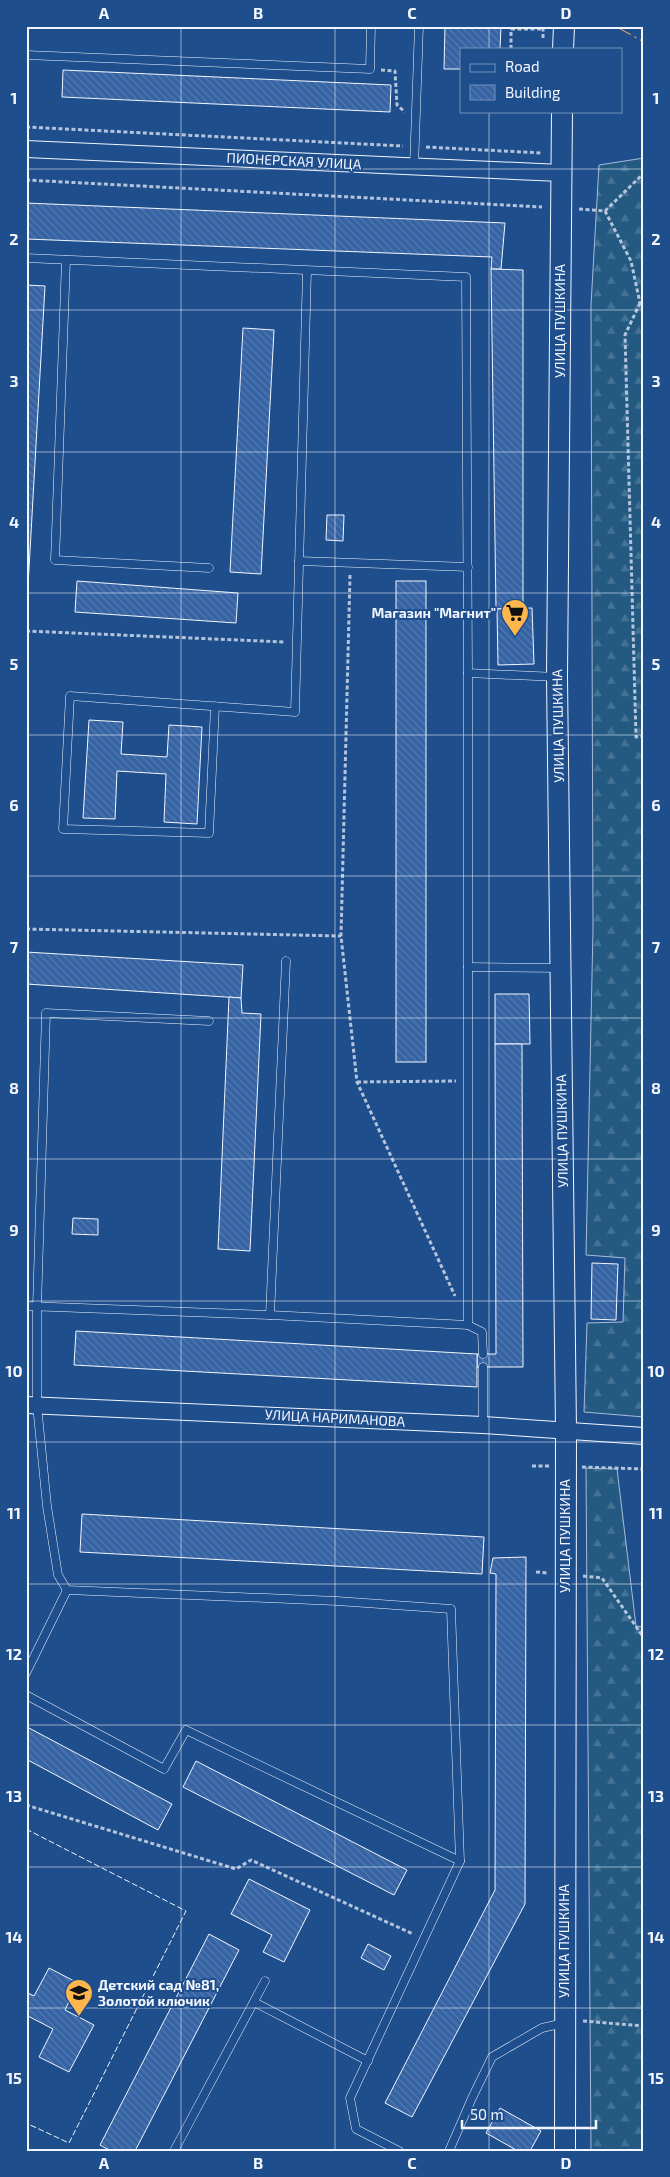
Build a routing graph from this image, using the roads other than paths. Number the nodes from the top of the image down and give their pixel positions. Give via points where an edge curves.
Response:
1 (371, 26) edge
2 (420, 26) edge
3 (564, 26) edge
4 (563, 48) edge
5 (26, 54) edge
6 (562, 112) edge
7 (26, 149) edge
8 (414, 167) junction
9 (561, 173) junction
10 (26, 258) edge
11 (66, 260) junction
12 (307, 271) junction
13 (298, 561) junction
14 (468, 567) junction
15 (208, 568) dead end
16 (468, 673) junction
17 (557, 677) junction
18 (215, 706) junction
19 (286, 961) dead end
20 (468, 967) junction
21 (560, 968) junction
22 (209, 1021) dead end
23 (26, 1306) edge
24 (37, 1307) junction
25 (270, 1315) junction
26 (468, 1325) junction
27 (483, 1354) dead end
28 (483, 1367) dead end
29 (32, 1405) edge
30 (483, 1425) junction
31 (566, 1429) junction
32 (644, 1436) edge
33 (67, 1590) junction
34 (26, 1673) edge
35 (26, 1694) edge
36 (460, 1861) junction
37 (266, 1981) dead end
38 (254, 2002) junction
39 (564, 2022) junction
40 (368, 2061) junction
41 (174, 2151) edge
42 (399, 2151) edge
43 (449, 2151) edge
44 (564, 2151) edge

1 - 5 lane via 370,69
2 - 8 lane
3 - 4 street
6 - 9 street, УЛИЦА ПУШКИНА
7 - 8 street, ПИОНЕРСКАЯ УЛИЦА
8 - 9 street, ПИОНЕРСКАЯ УЛИЦА
9 - 17 street, УЛИЦА ПУШКИНА
10 - 11 lane
11 - 12 lane
11 - 15 lane via 55,560
12 - 13 lane
12 - 14 lane via 466,277
13 - 14 lane
13 - 18 lane via 295,712
14 - 16 lane
16 - 17 lane
16 - 20 lane
17 - 21 street, УЛИЦА ПУШКИНА
18 - 18 lane via 70,696 64,829 209,833
19 - 25 lane
20 - 21 lane
20 - 26 lane
21 - 31 street, УЛИЦА ПУШКИНА
22 - 24 lane via 46,1013
23 - 24 lane
24 - 25 lane
24 - 29 lane
25 - 26 lane
26 - 27 lane via 482,1332
28 - 30 lane
29 - 30 street, УЛИЦА НАРИМАНОВА
29 - 33 lane via 58,1575
30 - 31 street, УЛИЦА НАРИМАНОВА
31 - 32 street, УЛИЦА НАРИМАНОВА
31 - 39 street, УЛИЦА ПУШКИНА
33 - 34 lane
33 - 36 lane via 451,1609
35 - 36 lane via 164,1769 186,1730
36 - 40 lane
37 - 38 lane
38 - 40 lane
38 - 41 lane
39 - 43 lane via 542,2028 492,2057
39 - 44 street, УЛИЦА ПУШКИНА
40 - 42 lane via 350,2098 356,2129

